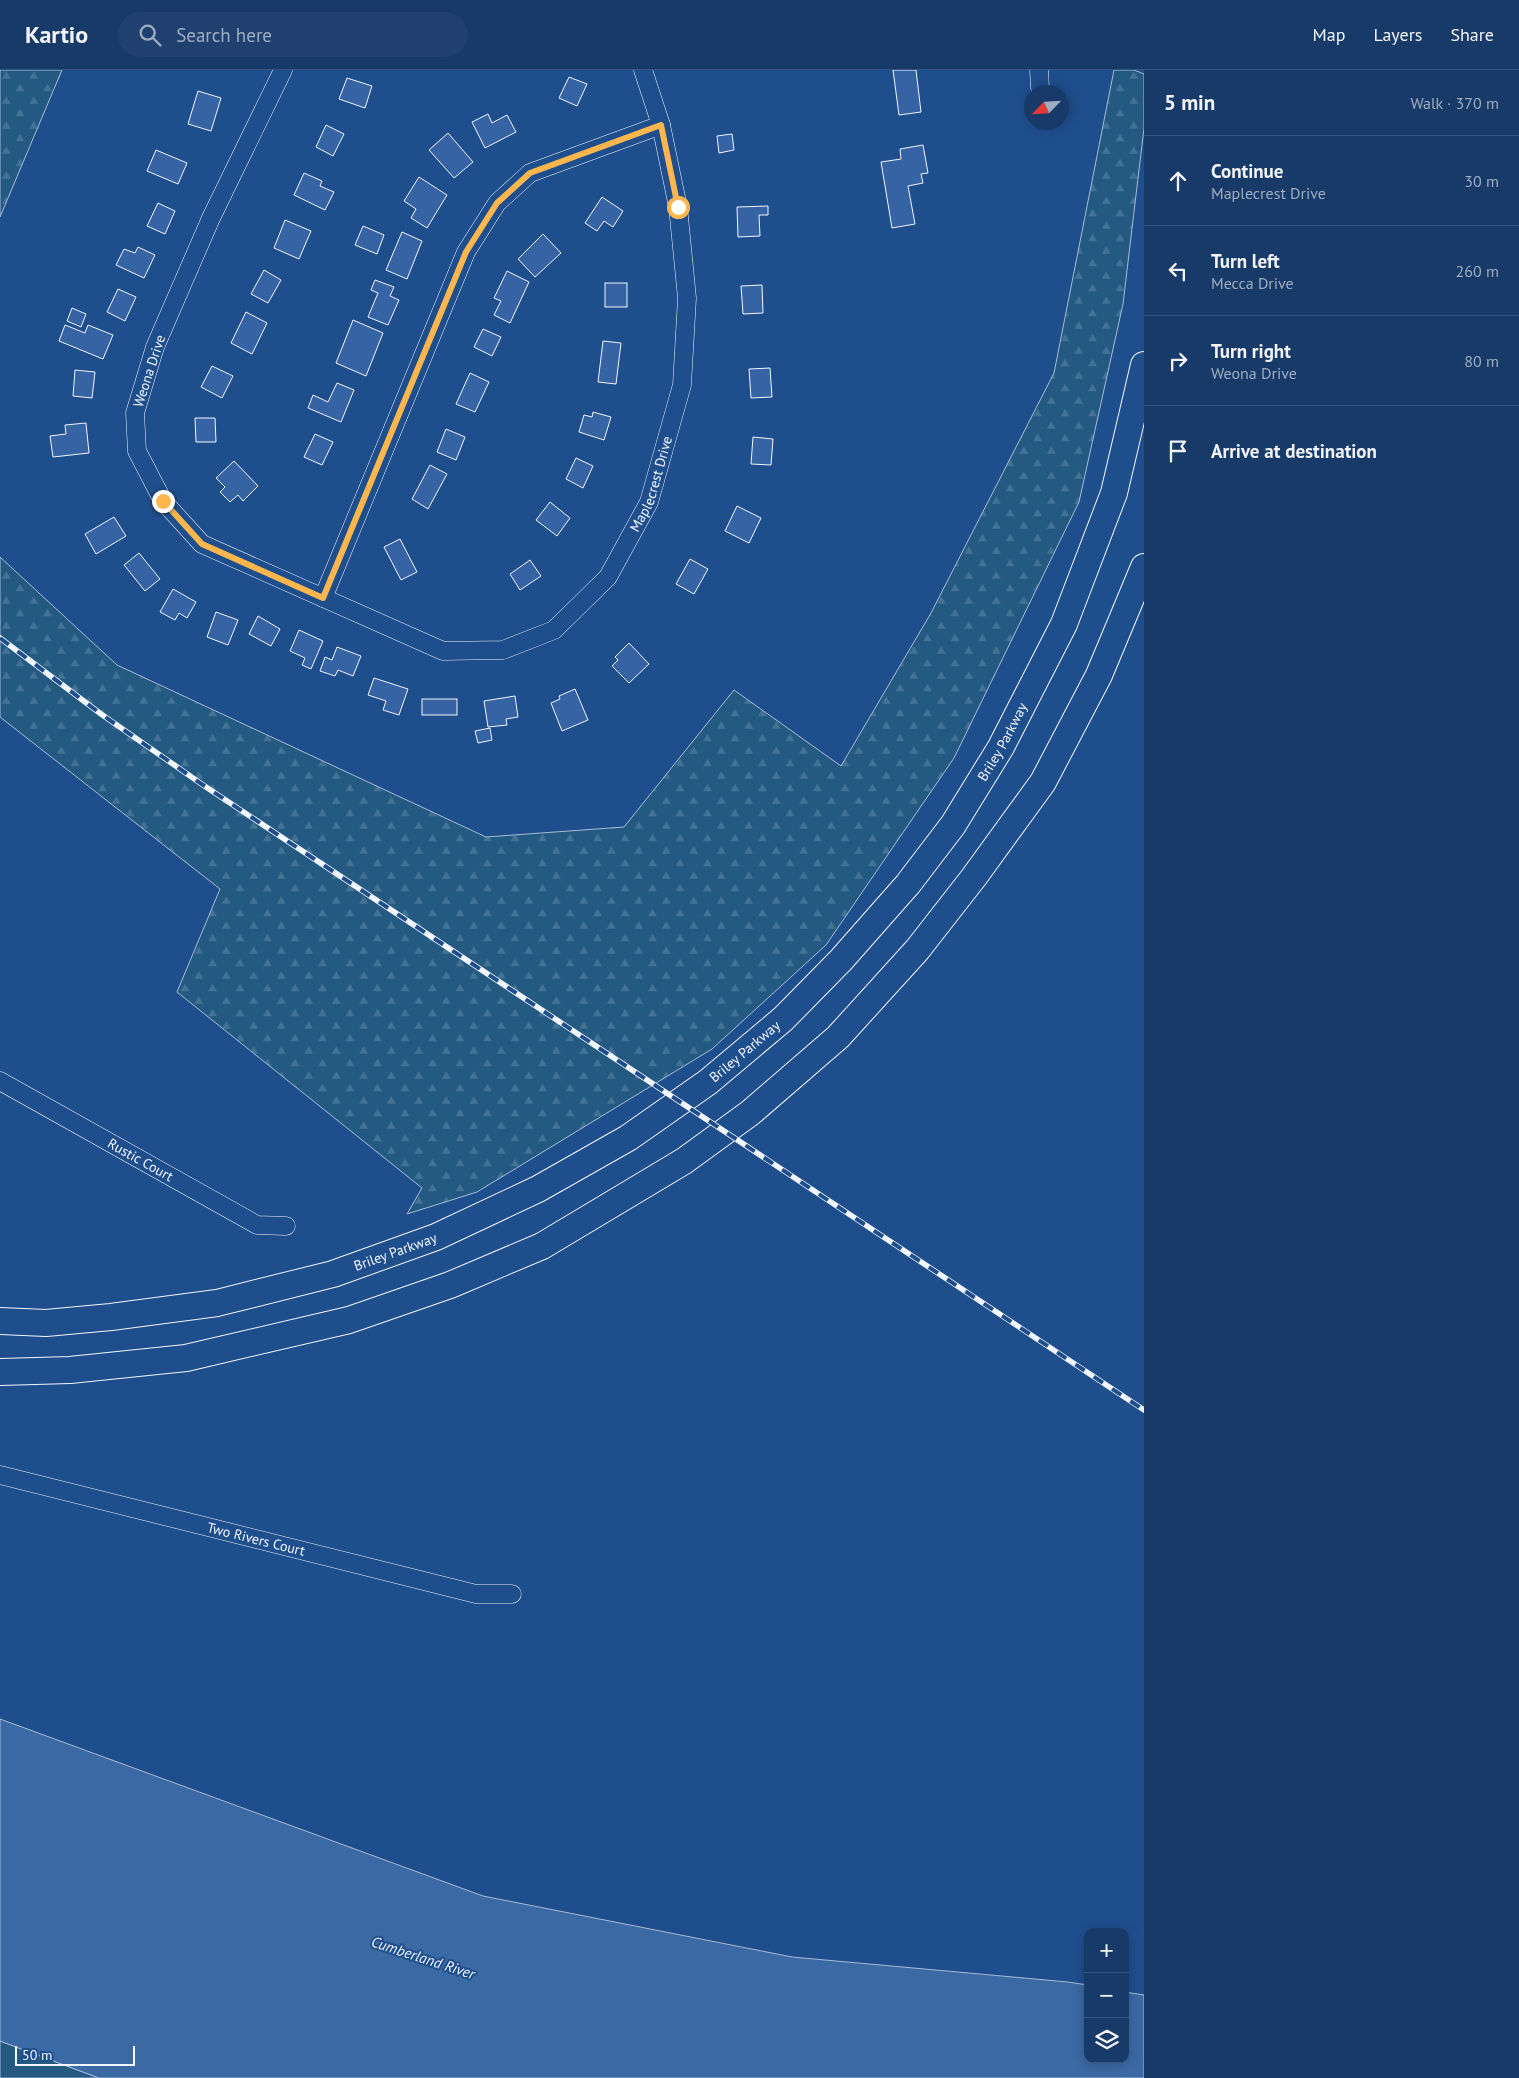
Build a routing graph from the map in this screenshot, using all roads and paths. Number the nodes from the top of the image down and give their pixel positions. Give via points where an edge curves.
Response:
1 (283, 70) edge
2 (643, 70) edge
3 (661, 125) junction
4 (1144, 366) edge
5 (1144, 567) edge
6 (323, 598) junction
7 (0, 1081) edge
8 (286, 1226) dead end
9 (0, 1321) edge
10 (0, 1372) edge
11 (0, 1475) edge
12 (512, 1594) dead end

1 - 6 street, Weona Drive via 211,218 155,348 135,413 137,451 163,501 202,544
2 - 3 street, Maplecrest Drive
3 - 6 street via 530,173 497,203 466,252
3 - 6 street, Maplecrest Drive via 678,207 687,298 682,385 649,502 608,577 554,630 503,650 443,651
4 - 9 highway, Briley Parkway via 1114,494 1064,624 1001,746 953,825 908,884 783,1019 723,1070 628,1138 538,1190 436,1237 333,1274 207,1304 46,1323
5 - 10 highway via 1099,675 1043,782 974,877 917,950 838,1037 750,1113 684,1161 542,1246 450,1285 349,1320 186,1358 70,1370
7 - 8 street, Rustic Court via 257,1225
11 - 12 street, Two Rivers Court via 476,1594

